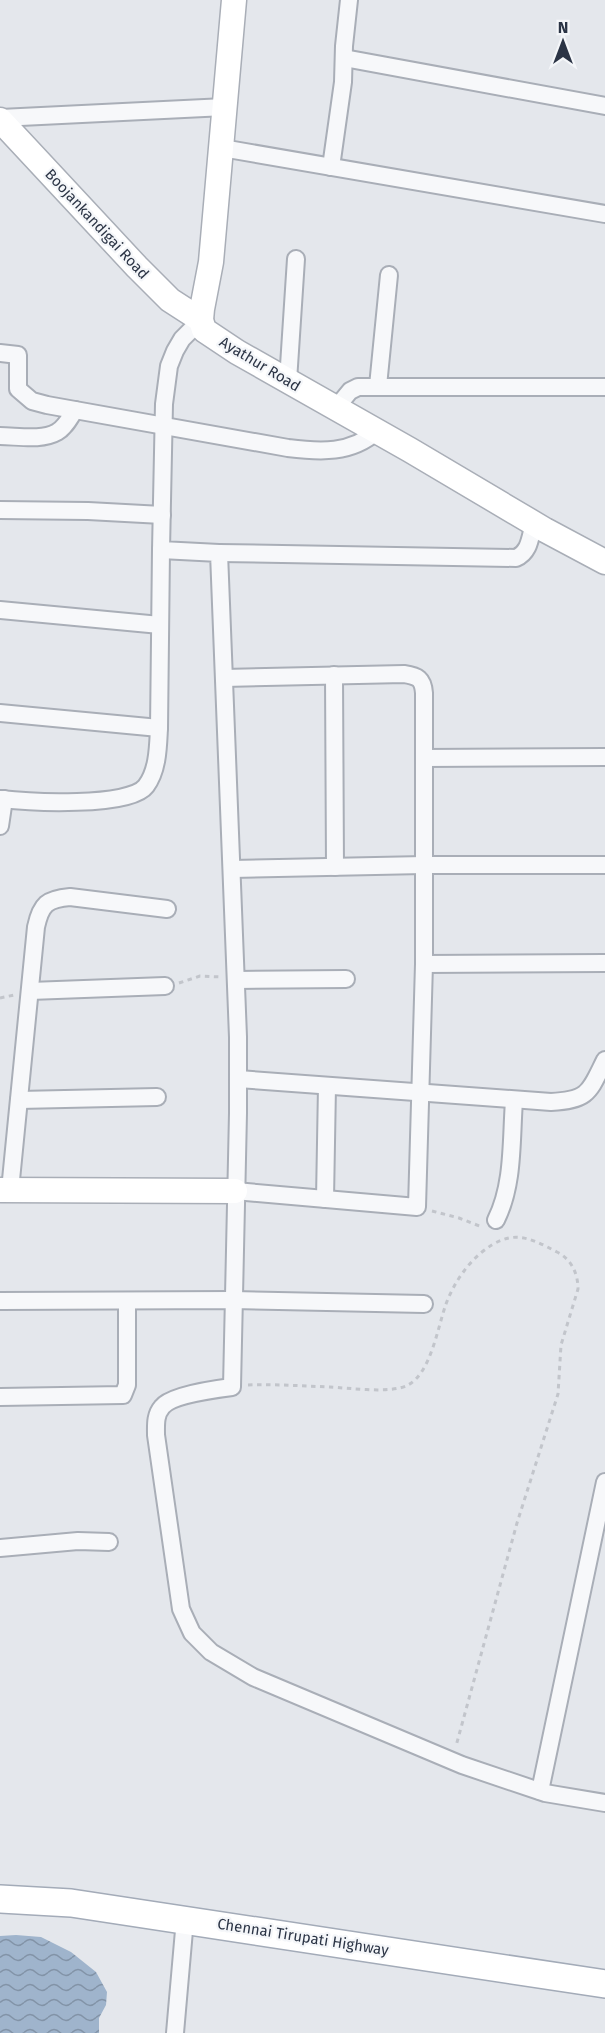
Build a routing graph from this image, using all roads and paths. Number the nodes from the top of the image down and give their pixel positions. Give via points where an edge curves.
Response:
1 (234, 0) edge
2 (344, 1) edge
3 (344, 58) junction
4 (605, 106) edge
5 (225, 107) junction
6 (0, 119) edge
7 (222, 148) junction
8 (331, 167) junction
9 (605, 214) edge
10 (296, 259) dead end
11 (389, 275) dead end
12 (201, 320) junction
13 (0, 353) edge
14 (288, 381) junction
15 (378, 386) junction
16 (605, 387) edge
17 (336, 408) junction
18 (75, 410) junction
19 (163, 425) junction
20 (377, 431) junction
21 (0, 436) edge
22 (0, 510) edge
23 (162, 515) junction
24 (534, 523) junction
25 (161, 550) junction
26 (219, 553) junction
27 (605, 562) edge
28 (0, 610) edge
29 (160, 625) junction
30 (334, 675) junction
31 (224, 678) junction
32 (0, 713) edge
33 (159, 728) junction
34 (424, 758) junction
35 (605, 758) edge
36 (2, 799) edge
37 (0, 826) edge
38 (424, 865) junction
39 (605, 865) edge
40 (335, 867) junction
41 (232, 869) junction
42 (167, 909) dead end
43 (605, 963) edge
44 (424, 964) junction
45 (346, 979) dead end
46 (236, 980) junction
47 (165, 986) joint
48 (30, 991) junction
49 (605, 1060) edge
50 (601, 1077) edge
51 (238, 1079) junction
52 (327, 1086) junction
53 (420, 1094) junction
54 (157, 1097) dead end
55 (19, 1100) junction
56 (514, 1101) junction
57 (5, 1190) edge
58 (235, 1191) junction
59 (325, 1199) junction
60 (417, 1207) junction
61 (493, 1229) junction
62 (502, 1239) junction
63 (233, 1300) junction
64 (0, 1301) edge
65 (127, 1301) junction
66 (424, 1304) dead end
67 (232, 1387) junction
68 (0, 1397) edge
69 (605, 1482) edge
70 (109, 1542) dead end
71 (0, 1548) edge
72 (452, 1761) junction
73 (540, 1791) junction
74 (605, 1803) edge
75 (0, 1899) edge
76 (185, 1920) junction
77 (605, 1984) edge
78 (176, 2033) edge

1 - 5 street
2 - 3 street
3 - 4 street
3 - 8 street
5 - 6 street
5 - 7 street
6 - 12 street, Boojankandigai Road via 145,276 170,300
7 - 8 street
7 - 12 street
8 - 9 street
10 - 14 street
11 - 15 street
12 - 14 street, Ayathur Road via 204,330
12 - 19 street via 174,351 166,384
13 - 18 street via 18,355 18,389 24,396
14 - 17 street, Ayathur Road
15 - 16 street
15 - 17 street via 350,391
17 - 20 street, Ayathur Road
18 - 19 street
18 - 21 street via 56,433
19 - 20 street via 315,452 353,446
19 - 23 street
20 - 24 street, Ayathur Road
22 - 23 street
23 - 25 street
24 - 26 street via 527,550 516,558
24 - 27 street, Ayathur Road
25 - 26 street
25 - 29 street
26 - 31 street
28 - 29 street
29 - 33 street
30 - 31 street
30 - 34 street via 417,676 424,693
30 - 40 street
31 - 41 street
32 - 33 street
33 - 36 street via 152,773 136,795 71,803
34 - 35 street
34 - 38 street
36 - 37 street
38 - 39 street
38 - 40 street
38 - 44 street
40 - 41 street
41 - 46 street
42 - 48 street via 70,897 44,904 36,927
43 - 44 street
44 - 53 street
45 - 46 street
46 - 47 path via 209,975
46 - 51 street
47 - 48 street
48 - 55 street
49 - 50 street
50 - 56 street via 580,1098
51 - 52 street
51 - 58 street
52 - 53 street
52 - 59 street
53 - 56 street
53 - 60 street
54 - 55 street
55 - 57 street
56 - 61 street via 508,1190
57 - 58 street
58 - 59 street
58 - 63 street
59 - 60 street
60 - 61 path
61 - 62 path
62 - 67 path via 476,1257 460,1277 447,1302 431,1354 408,1385 384,1389 277,1384
62 - 72 path via 508,1236 538,1241 564,1255 575,1269 578,1289 561,1345 558,1394 517,1523
63 - 65 street
63 - 66 street
63 - 67 street
64 - 65 street
65 - 68 street via 127,1385 123,1395
67 - 72 street via 163,1404 156,1421 174,1572 181,1610 192,1633 212,1652 253,1677
69 - 73 street
70 - 71 street
72 - 73 street
73 - 74 street
75 - 76 main road, Chennai Tirupati Highway via 71,1903
76 - 77 main road, Chennai Tirupati Highway
76 - 78 street

